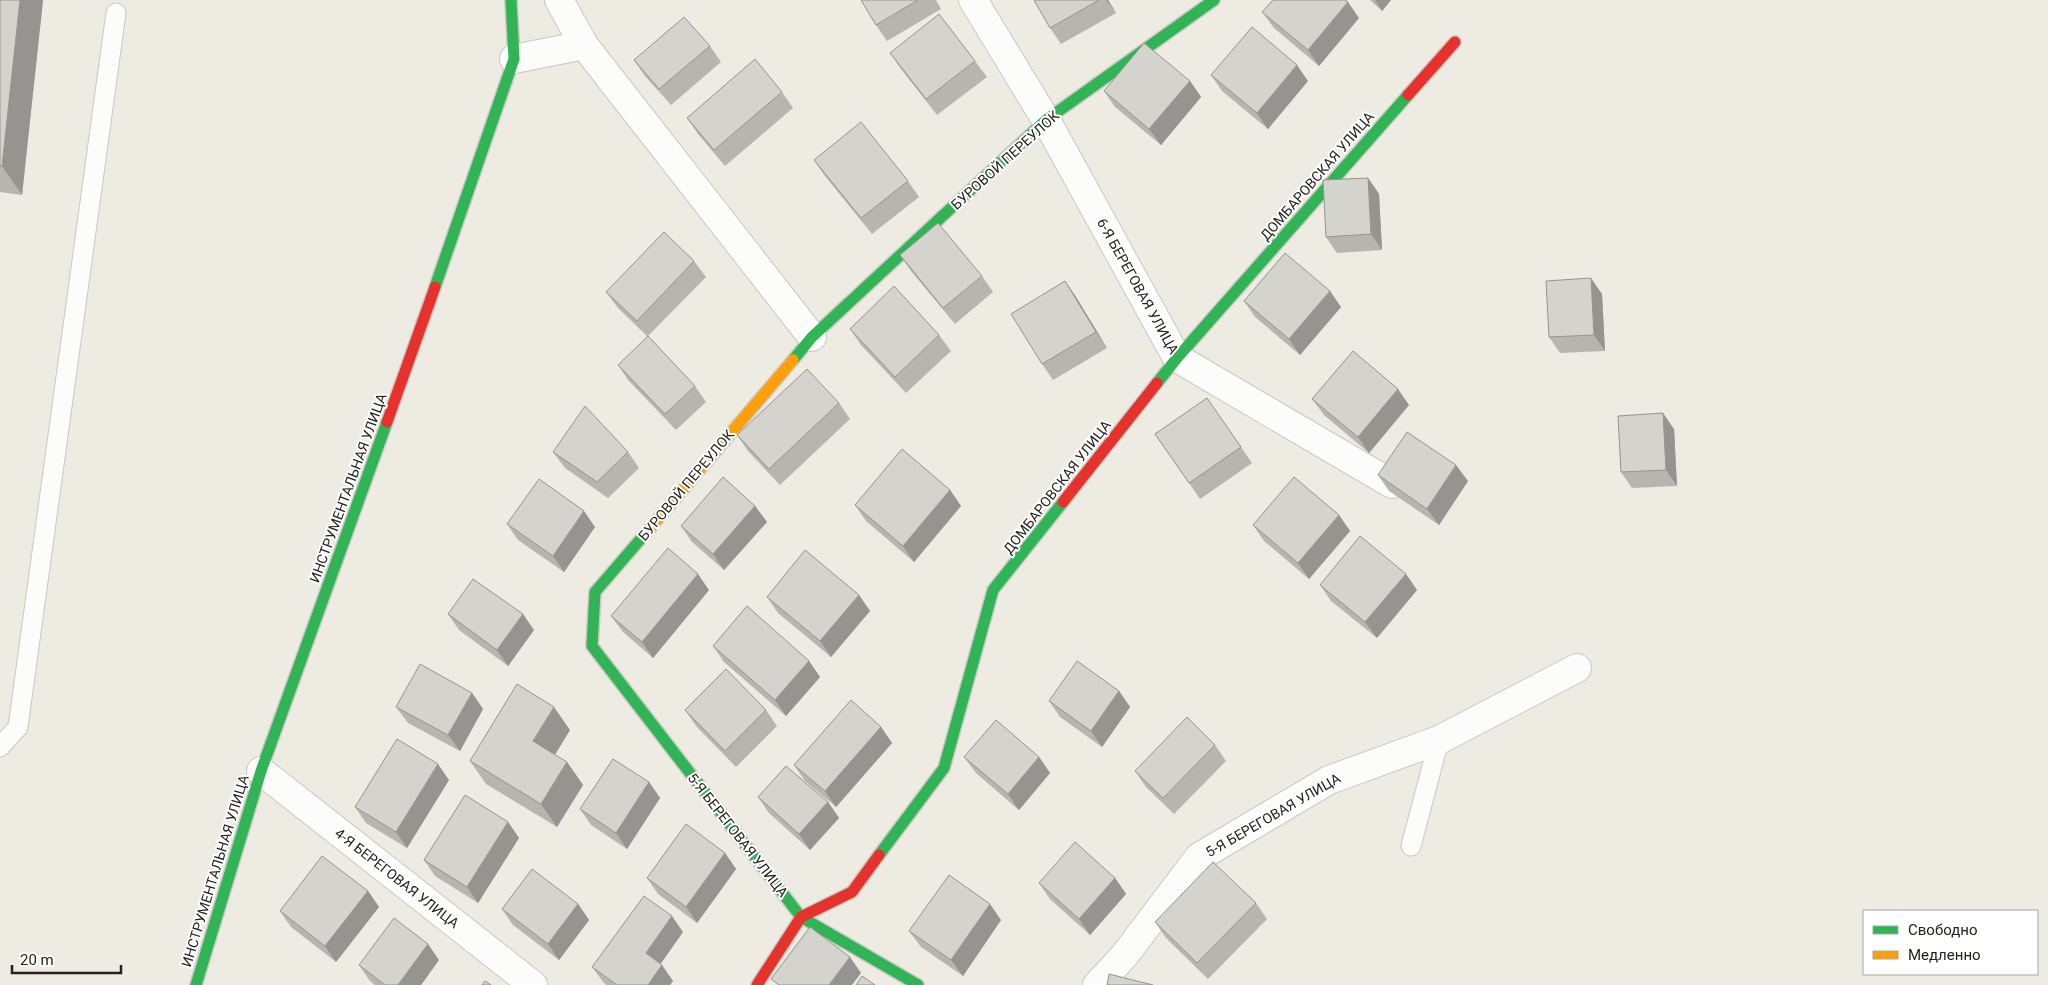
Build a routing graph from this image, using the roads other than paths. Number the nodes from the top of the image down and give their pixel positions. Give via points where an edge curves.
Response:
1 (512, 0) edge
2 (559, 0) edge
3 (973, 0) edge
4 (1214, 0) edge
5 (116, 13) dead end
6 (1455, 42) dead end
7 (584, 45) junction
8 (514, 59) junction
9 (1046, 120) junction
10 (812, 338) junction
11 (1177, 358) junction
12 (1392, 484) edge
13 (592, 646) joint
14 (1577, 668) dead end
15 (1439, 740) junction
16 (0, 747) edge
17 (261, 771) junction
18 (1411, 846) dead end
19 (802, 917) junction
20 (196, 985) edge
21 (533, 985) edge
22 (757, 985) edge
23 (918, 985) edge
24 (1097, 985) edge

1 - 8 street, ИНСТРУМЕНТАЛЬНАЯ УЛИЦА
2 - 7 street
3 - 9 street, 6-Я БЕРЕГОВАЯ УЛИЦА
4 - 9 street, БУРОВОЙ ПЕРЕУЛОК
5 - 16 lane via 18,727
6 - 11 street, ДОМБАРОВСКАЯ УЛИЦА
7 - 8 street
7 - 10 street
8 - 17 street, ИНСТРУМЕНТАЛЬНАЯ УЛИЦА via 398,393
9 - 10 street, БУРОВОЙ ПЕРЕУЛОК
9 - 11 street, 6-Я БЕРЕГОВАЯ УЛИЦА
10 - 13 street, БУРОВОЙ ПЕРЕУЛОК via 595,592
11 - 12 street, 6-Я БЕРЕГОВАЯ УЛИЦА
11 - 19 street, ДОМБАРОВСКАЯ УЛИЦА via 993,590 944,768 852,892
13 - 19 street, 5-Я БЕРЕГОВАЯ УЛИЦА
14 - 15 street, 5-Я БЕРЕГОВАЯ УЛИЦА
15 - 18 lane
15 - 24 street, 5-Я БЕРЕГОВАЯ УЛИЦА via 1329,780 1199,857 1124,956
17 - 20 street, ИНСТРУМЕНТАЛЬНАЯ УЛИЦА
17 - 21 street, 4-Я БЕРЕГОВАЯ УЛИЦА
19 - 22 street, ДОМБАРОВСКАЯ УЛИЦА
19 - 23 street, 5-Я БЕРЕГОВАЯ УЛИЦА

